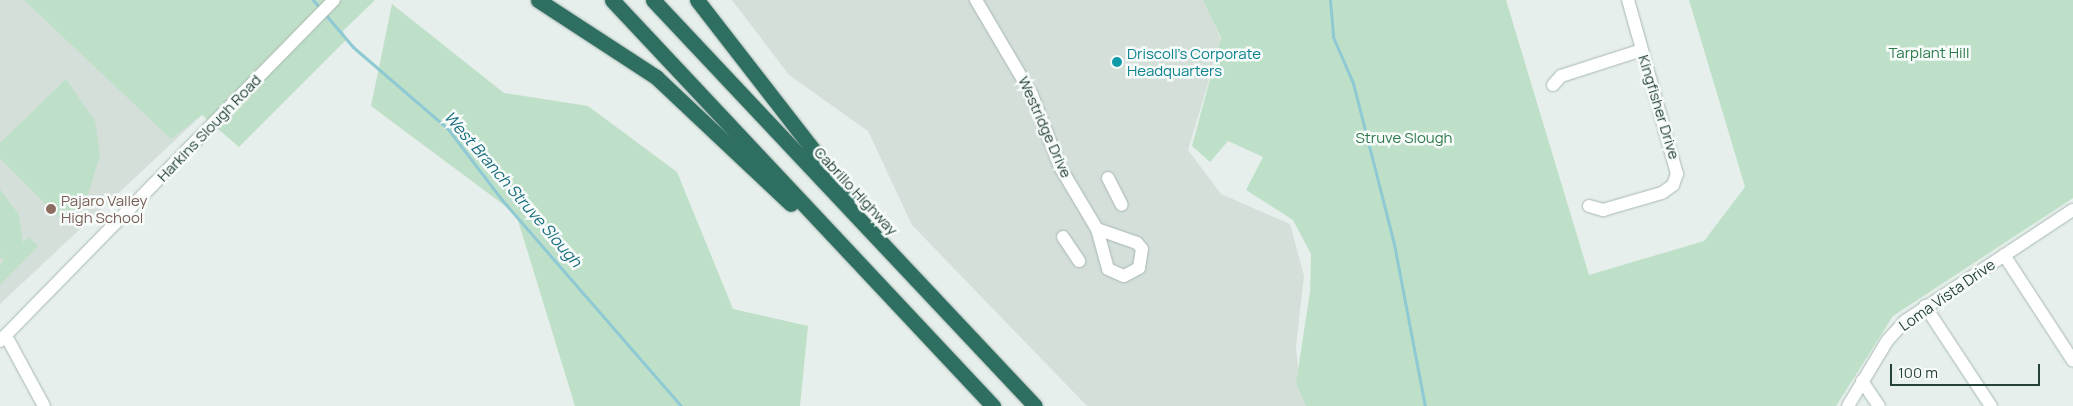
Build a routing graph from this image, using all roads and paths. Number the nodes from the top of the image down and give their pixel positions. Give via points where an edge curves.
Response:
1 (334, 0) edge
2 (538, 0) edge
3 (612, 0) edge
4 (653, 0) edge
5 (697, 0) edge
6 (976, 0) edge
7 (1628, 0) edge
8 (1642, 50) junction
9 (1553, 85) dead end
10 (1108, 178) dead end
11 (1122, 205) dead end
12 (1589, 206) dead end
13 (2073, 210) edge
14 (1097, 229) dead end
15 (1063, 238) dead end
16 (842, 245) junction
17 (2004, 255) junction
18 (893, 256) junction
19 (1079, 261) dead end
20 (1926, 306) junction
21 (3, 339) edge
22 (2073, 361) edge
23 (1862, 381) junction
24 (44, 406) edge
25 (993, 406) edge
26 (1035, 406) edge
27 (1848, 406) edge
28 (1879, 406) edge
29 (1991, 406) edge

1 - 21 street, Harkins Slough Road
2 - 16 highway via 656,77 792,206
3 - 16 highway
4 - 18 highway, Cabrillo Highway
5 - 18 highway
6 - 14 street, Westridge Drive via 1029,87 1060,166
7 - 8 street, Kingfisher Drive
8 - 9 street via 1560,76
8 - 12 street, Kingfisher Drive via 1676,165 1676,180 1662,193 1603,210
10 - 11 street
13 - 17 street, Loma Vista Drive
15 - 19 street
16 - 25 highway
17 - 20 street, Loma Vista Drive
17 - 22 street
18 - 26 highway, Cabrillo Highway
20 - 23 street, Loma Vista Drive via 1898,327
20 - 29 street
21 - 24 street
23 - 27 street, Loma Vista Drive
23 - 28 street

